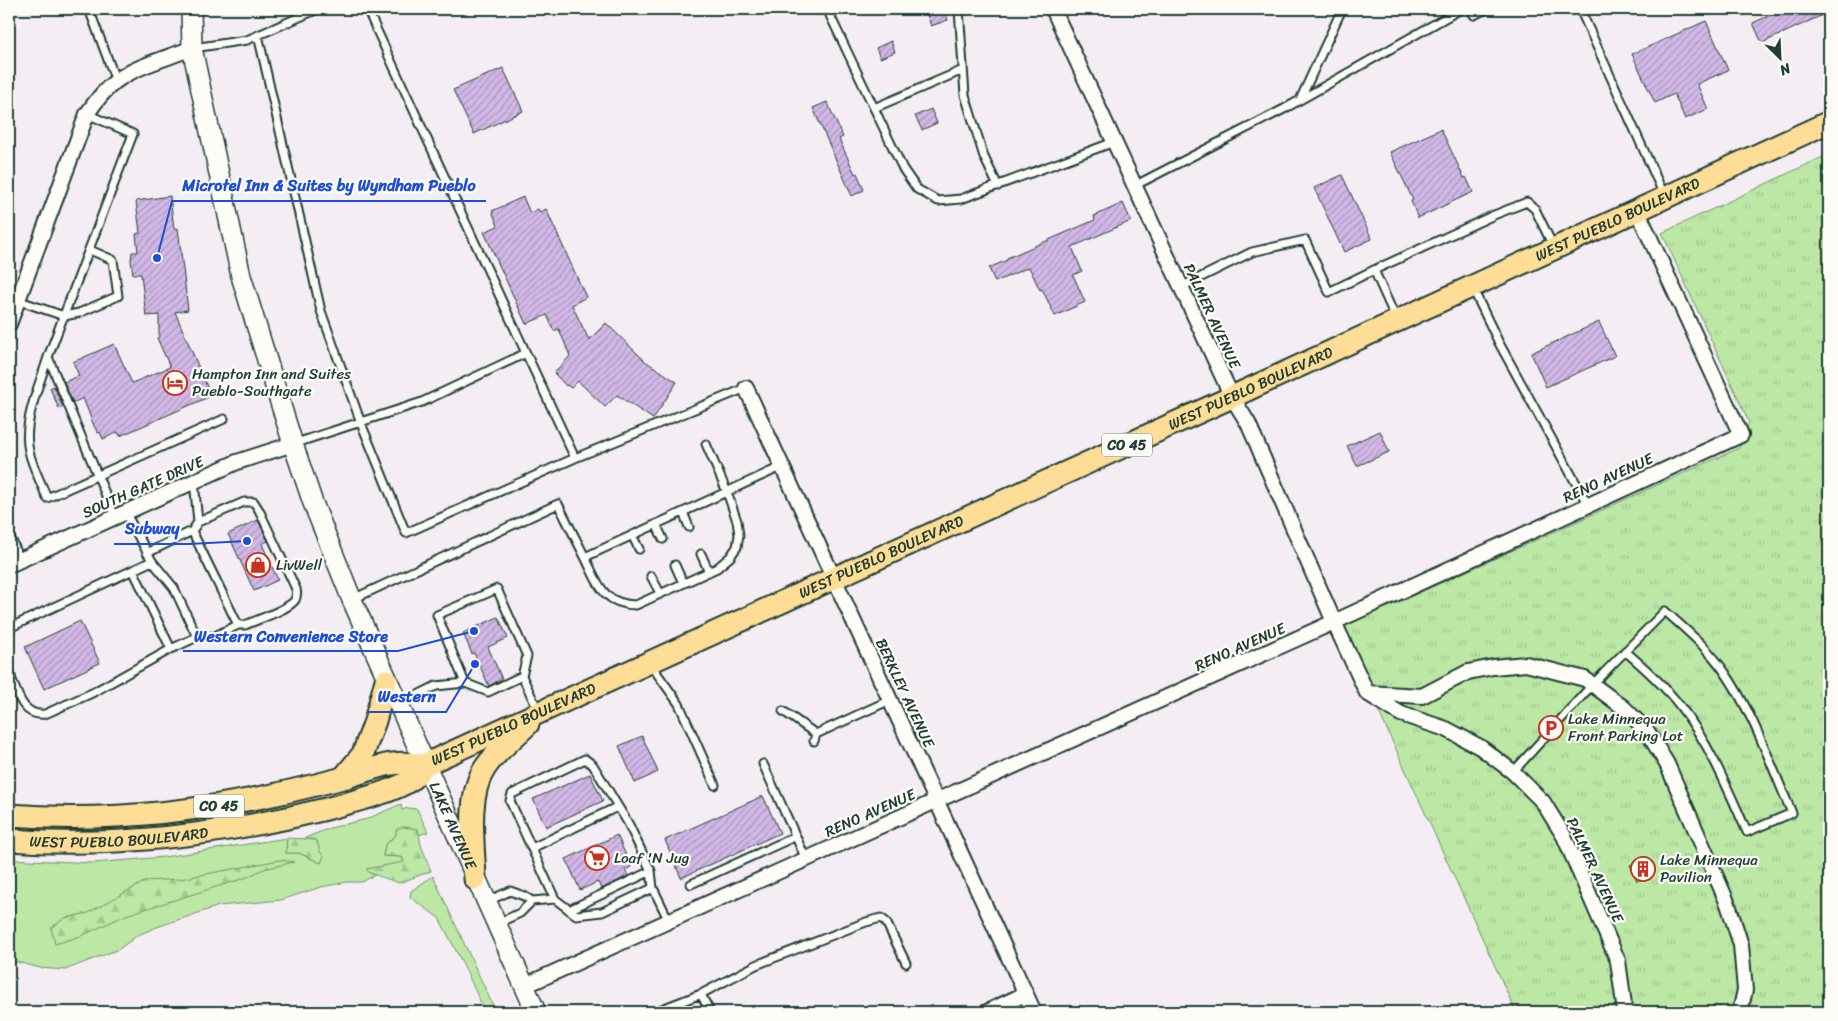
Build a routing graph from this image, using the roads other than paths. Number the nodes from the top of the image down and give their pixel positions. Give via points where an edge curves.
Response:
1 (89, 9) edge
2 (191, 9) edge
3 (318, 9) edge
4 (367, 9) edge
5 (826, 9) edge
6 (959, 9) edge
7 (1052, 9) edge
8 (1342, 9) edge
9 (1461, 9) edge
10 (1471, 9) edge
11 (1486, 9) edge
12 (1580, 9) edge
13 (258, 35) junction
14 (192, 48) junction
15 (963, 70) junction
16 (116, 81) junction
17 (1300, 100) junction
18 (874, 108) junction
19 (87, 114) junction
20 (1829, 122) edge
21 (1114, 142) junction
22 (998, 186) junction
23 (1134, 186) junction
24 (1665, 197) junction
25 (1637, 210) junction
26 (1554, 249) junction
27 (90, 250) junction
28 (1374, 270) junction
29 (1472, 286) junction
30 (1180, 287) junction
31 (17, 300) junction
32 (64, 316) junction
33 (1397, 321) junction
34 (9, 324) edge
35 (526, 353) junction
36 (48, 357) junction
37 (746, 388) joint
38 (1232, 397) junction
39 (224, 419) dead end
40 (361, 423) junction
41 (293, 444) junction
42 (706, 444) dead end
43 (575, 458) junction
44 (783, 466) junction
45 (99, 476) junction
46 (194, 481) junction
47 (727, 492) junction
48 (1588, 505) junction
49 (683, 512) junction
50 (120, 515) junction
51 (198, 522) junction
52 (656, 524) junction
53 (689, 527) dead end
54 (192, 531) junction
55 (632, 535) junction
56 (664, 539) dead end
57 (9, 542) edge
58 (639, 549) dead end
59 (147, 553) junction
60 (701, 554) dead end
61 (585, 557) junction
62 (152, 561) junction
63 (13, 563) edge
64 (676, 565) dead end
65 (133, 570) junction
66 (709, 572) junction
67 (651, 576) dead end
68 (834, 578) junction
69 (683, 583) junction
70 (660, 593) junction
71 (352, 600) junction
72 (1334, 622) junction
73 (238, 625) junction
74 (9, 628) edge
75 (197, 637) junction
76 (171, 649) junction
77 (1625, 651) junction
78 (650, 663) junction
79 (9, 672) edge
80 (522, 676) junction
81 (386, 680) junction
82 (465, 683) junction
83 (1593, 684) junction
84 (1367, 693) junction
85 (890, 700) junction
86 (398, 705) junction
87 (783, 711) dead end
88 (539, 713) junction
89 (763, 764) dead end
90 (424, 765) junction
91 (1513, 772) junction
92 (343, 778) junction
93 (715, 785) dead end
94 (936, 800) junction
95 (616, 807) junction
96 (9, 815) edge
97 (796, 836) junction
98 (9, 840) edge
99 (532, 848) junction
100 (806, 859) junction
101 (651, 871) junction
102 (475, 879) junction
103 (691, 884) dead end
104 (653, 888) junction
105 (555, 899) junction
106 (532, 901) junction
107 (486, 902) junction
108 (569, 910) junction
109 (670, 921) junction
110 (496, 924) junction
111 (906, 963) dead end
112 (524, 986) junction
113 (701, 994) junction
114 (1026, 994) junction
115 (536, 1012) edge
116 (654, 1012) edge
117 (710, 1012) edge
118 (987, 1012) edge
119 (1034, 1012) edge
120 (1624, 1012) edge
121 (1740, 1012) edge

1 - 16 lane
2 - 14 street
3 - 13 lane
4 - 35 lane
5 - 18 lane
6 - 15 lane
7 - 21 street, PALMER AVENUE
8 - 17 lane
9 - 17 lane
10 - 11 lane via 1474,15
12 - 24 lane
13 - 14 lane via 247,40
13 - 40 lane via 321,311
14 - 16 street
14 - 41 street, LAKE AVENUE via 240,276
15 - 18 lane
15 - 22 lane via 965,95 984,157
16 - 19 street
17 - 23 lane
18 - 22 lane via 903,170 917,189 938,201 961,199
19 - 27 lane via 134,134
19 - 31 street
20 - 24 main road, WEST PUEBLO BOULEVARD / CO 45
21 - 22 lane
21 - 23 street, PALMER AVENUE
23 - 30 street, PALMER AVENUE
24 - 25 main road, WEST PUEBLO BOULEVARD / CO 45
25 - 26 main road, WEST PUEBLO BOULEVARD / CO 45
25 - 48 street, RENO AVENUE via 1741,434
26 - 28 lane via 1535,209 1527,202
26 - 29 main road, WEST PUEBLO BOULEVARD / CO 45
27 - 32 lane
27 - 32 lane via 113,260 118,296
28 - 30 lane via 1329,292 1305,240 1252,252
28 - 33 lane
29 - 33 main road, WEST PUEBLO BOULEVARD / CO 45
29 - 48 lane via 1499,343
30 - 38 street, PALMER AVENUE
31 - 32 lane
31 - 34 street
32 - 36 lane
33 - 38 main road, WEST PUEBLO BOULEVARD / CO 45
35 - 40 lane via 422,402
35 - 43 lane
36 - 45 lane
36 - 45 lane via 27,434 29,451 47,498
37 - 43 lane
37 - 44 street, BERKLEY AVENUE
38 - 68 main road, WEST PUEBLO BOULEVARD / CO 45
38 - 72 street, PALMER AVENUE via 1248,423
39 - 45 lane
40 - 41 lane
40 - 43 lane via 406,534
41 - 46 street, SOUTH GATE DRIVE via 237,462
41 - 71 street, LAKE AVENUE
42 - 47 lane
44 - 47 lane
44 - 68 street, BERKLEY AVENUE
45 - 50 lane
46 - 50 street, SOUTH GATE DRIVE
46 - 51 lane
47 - 49 lane
47 - 66 lane via 737,522 737,548 730,558
48 - 72 street, RENO AVENUE
49 - 52 lane
49 - 53 lane
50 - 59 lane
50 - 63 street, SOUTH GATE DRIVE
51 - 54 lane
51 - 73 lane via 244,502 254,502 296,589 296,599 287,606 245,625
52 - 55 lane
52 - 56 lane
54 - 59 lane
54 - 73 lane
55 - 58 lane
55 - 61 lane
57 - 63 street
59 - 62 lane
60 - 66 lane
61 - 70 lane via 603,593 612,600 636,605
61 - 71 lane via 558,504
62 - 65 lane
62 - 75 lane via 174,588
64 - 69 lane
65 - 74 lane
65 - 76 lane
66 - 69 lane
67 - 70 lane
68 - 78 main road, WEST PUEBLO BOULEVARD / CO 45
68 - 85 street, BERKLEY AVENUE
69 - 70 lane
71 - 81 street, LAKE AVENUE
72 - 84 street, PALMER AVENUE
72 - 94 street, RENO AVENUE
73 - 75 lane via 215,636
75 - 76 lane
76 - 79 lane via 92,693 45,714 37,715 27,710
77 - 77 lane via 1665,611 1698,640 1724,671 1748,712 1792,814 1747,832 1713,760 1686,714 1664,686
77 - 83 lane
78 - 88 main road, WEST PUEBLO BOULEVARD / CO 45
78 - 93 lane via 679,704
80 - 82 lane via 488,692
80 - 82 lane via 527,656 497,589 436,616
80 - 88 lane
81 - 86 street, LAKE AVENUE
81 - 92 main road via 363,754
82 - 86 lane via 436,686
83 - 84 street via 1585,679 1526,664 1468,672 1422,696
83 - 91 lane
83 - 121 street via 1647,731 1698,832 1741,945 1744,990
84 - 91 street, PALMER AVENUE via 1401,714 1446,729 1480,747
85 - 87 lane via 815,738
85 - 94 street, BERKLEY AVENUE
86 - 90 street, LAKE AVENUE
88 - 90 main road, WEST PUEBLO BOULEVARD / CO 45
88 - 102 main road via 492,758 479,777 473,823
89 - 97 lane
90 - 92 main road, WEST PUEBLO BOULEVARD / CO 45 via 391,763
90 - 98 main road, WEST PUEBLO BOULEVARD / CO 45 via 402,785 350,803 241,828 139,841
90 - 102 street, LAKE AVENUE
91 - 120 street, PALMER AVENUE via 1543,802 1564,836 1618,961
92 - 96 main road, WEST PUEBLO BOULEVARD / CO 45 via 220,805 162,812 76,817
94 - 100 street, RENO AVENUE
94 - 114 street, BERKLEY AVENUE
95 - 99 lane
95 - 99 lane via 593,765 585,759 512,794 510,801
95 - 101 lane via 628,823
97 - 100 lane
97 - 103 lane
99 - 105 lane
100 - 109 street, RENO AVENUE
101 - 104 lane
101 - 108 lane
102 - 107 street, LAKE AVENUE
104 - 108 lane via 602,912 576,914
104 - 109 lane
105 - 106 lane
105 - 108 lane
106 - 107 lane via 510,891
106 - 110 lane via 520,913
107 - 110 street, LAKE AVENUE
109 - 112 street, RENO AVENUE
110 - 112 street, LAKE AVENUE
111 - 113 lane via 881,918 756,965
112 - 115 street, LAKE AVENUE
113 - 116 lane
113 - 117 lane
114 - 118 street
114 - 119 street, BERKLEY AVENUE

